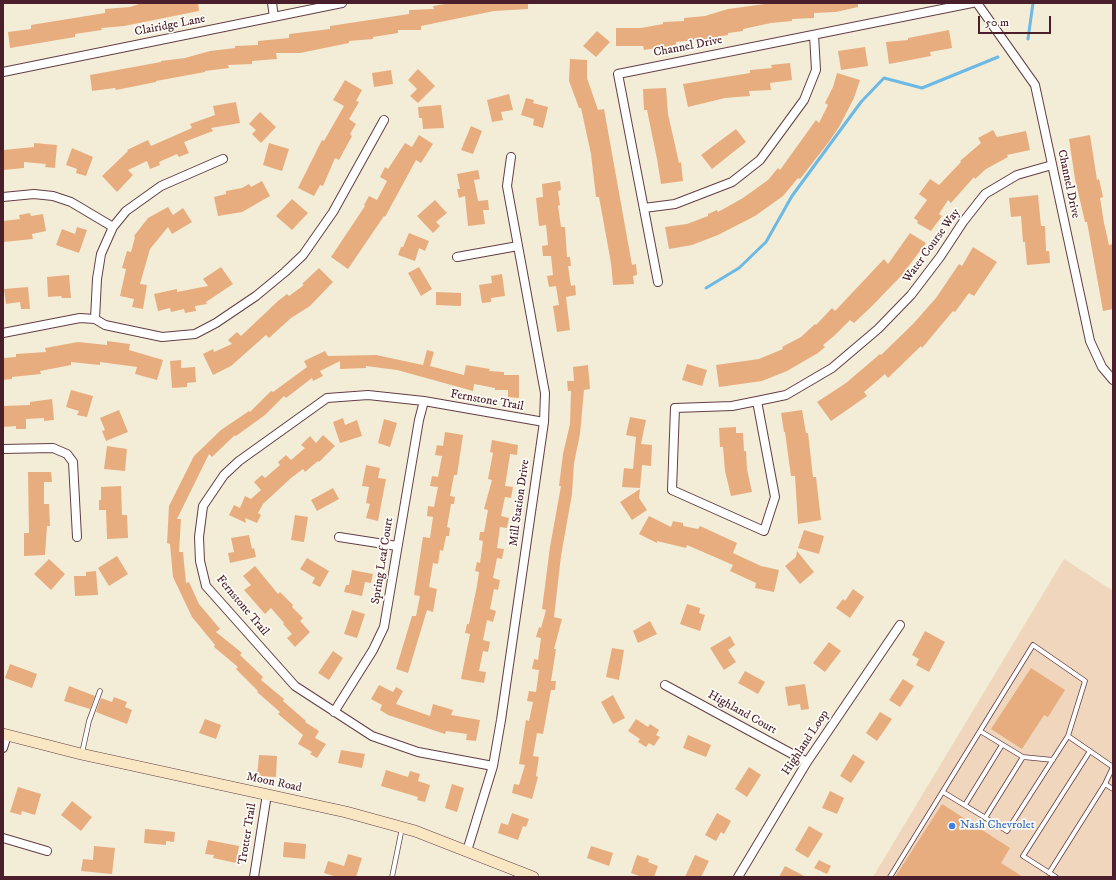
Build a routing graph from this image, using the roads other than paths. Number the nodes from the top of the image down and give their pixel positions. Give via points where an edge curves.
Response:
1 (272, 3) edge
2 (342, 3) edge
3 (972, 3) edge
4 (977, 3) edge
5 (274, 17) junction
6 (814, 34) junction
7 (3, 72) edge
8 (384, 120) dead end
9 (511, 157) dead end
10 (222, 159) dead end
11 (1052, 166) junction
12 (3, 198) edge
13 (644, 208) junction
14 (113, 227) junction
15 (518, 246) junction
16 (457, 257) dead end
17 (658, 282) dead end
18 (94, 319) junction
19 (3, 333) edge
20 (1113, 380) edge
21 (424, 401) junction
22 (757, 401) junction
23 (544, 422) junction
24 (3, 449) edge
25 (77, 537) dead end
26 (339, 537) dead end
27 (397, 546) junction
28 (900, 625) dead end
29 (665, 686) dead end
30 (100, 691) dead end
31 (334, 712) junction
32 (980, 731) junction
33 (5, 734) edge
34 (1068, 736) junction
35 (1002, 745) junction
36 (3, 748) edge
37 (1090, 751) junction
38 (82, 754) junction
39 (1023, 757) junction
40 (1053, 760) junction
41 (806, 762) junction
42 (493, 766) junction
43 (1113, 767) edge
44 (1105, 784) junction
45 (1113, 789) edge
46 (943, 792) junction
47 (266, 794) junction
48 (965, 805) junction
49 (985, 818) junction
50 (403, 827) junction
51 (3, 838) edge
52 (47, 851) dead end
53 (467, 851) junction
54 (1049, 873) junction
55 (254, 877) edge
56 (392, 877) edge
57 (533, 877) edge
58 (738, 877) edge
59 (890, 877) edge
60 (1056, 877) edge

1 - 5 street
2 - 5 street, Clairidge Lane
3 - 6 street, Channel Drive
4 - 11 street, Channel Drive via 1035,85
5 - 7 street, Clairidge Lane
6 - 13 street via 816,70 804,100 760,160 732,182 675,204
6 - 13 street, Channel Drive via 618,74
8 - 18 street via 333,212 303,255 256,296 223,319 196,334 162,337 105,325
9 - 15 street, Mill Station Drive via 507,186
10 - 14 street via 161,186 126,211
11 - 20 street, Channel Drive via 1090,341 1102,367
11 - 22 street, Water Course Way via 1017,176 985,194 911,295 878,329 832,368 786,395
12 - 14 street via 34,194 53,196 70,202
13 - 17 street, Channel Drive
14 - 18 street via 101,254
15 - 16 street
15 - 23 street, Mill Station Drive via 545,393
18 - 19 street via 80,318
21 - 23 street, Fernstone Trail
21 - 27 street, Spring Leaf Court
21 - 31 street, Fernstone Trail via 368,394 327,398 239,461 224,475 203,506 199,537 206,586 295,686
22 - 22 street, Water Course Way via 732,406 675,408 672,490 764,531 774,497
23 - 42 street, Mill Station Drive
24 - 25 street via 53,448 67,454 73,462
26 - 27 street
27 - 31 street, Spring Leaf Court via 384,627 373,650
28 - 41 street, Highland Loop
29 - 41 street, Highland Court
30 - 38 lane via 89,721
31 - 42 street, Fernstone Trail via 372,736 418,752
32 - 34 lane via 1033,645 1085,681
32 - 35 lane
32 - 46 lane
33 - 36 street
33 - 38 street, Moon Road
34 - 37 lane
34 - 40 lane
35 - 39 lane
35 - 48 lane
37 - 43 lane
37 - 54 lane via 1024,856
38 - 47 street, Moon Road
39 - 40 lane
39 - 49 lane
40 - 49 lane via 1007,831
41 - 58 street, Highland Loop
42 - 53 street, Mill Station Drive
43 - 44 lane
44 - 45 lane
44 - 54 lane
46 - 48 lane
46 - 59 lane
47 - 50 street, Moon Road
47 - 55 street, Trotter Trail
48 - 49 lane
50 - 53 street, Moon Road
50 - 56 lane
51 - 52 street
53 - 57 street, Moon Road
54 - 60 lane

